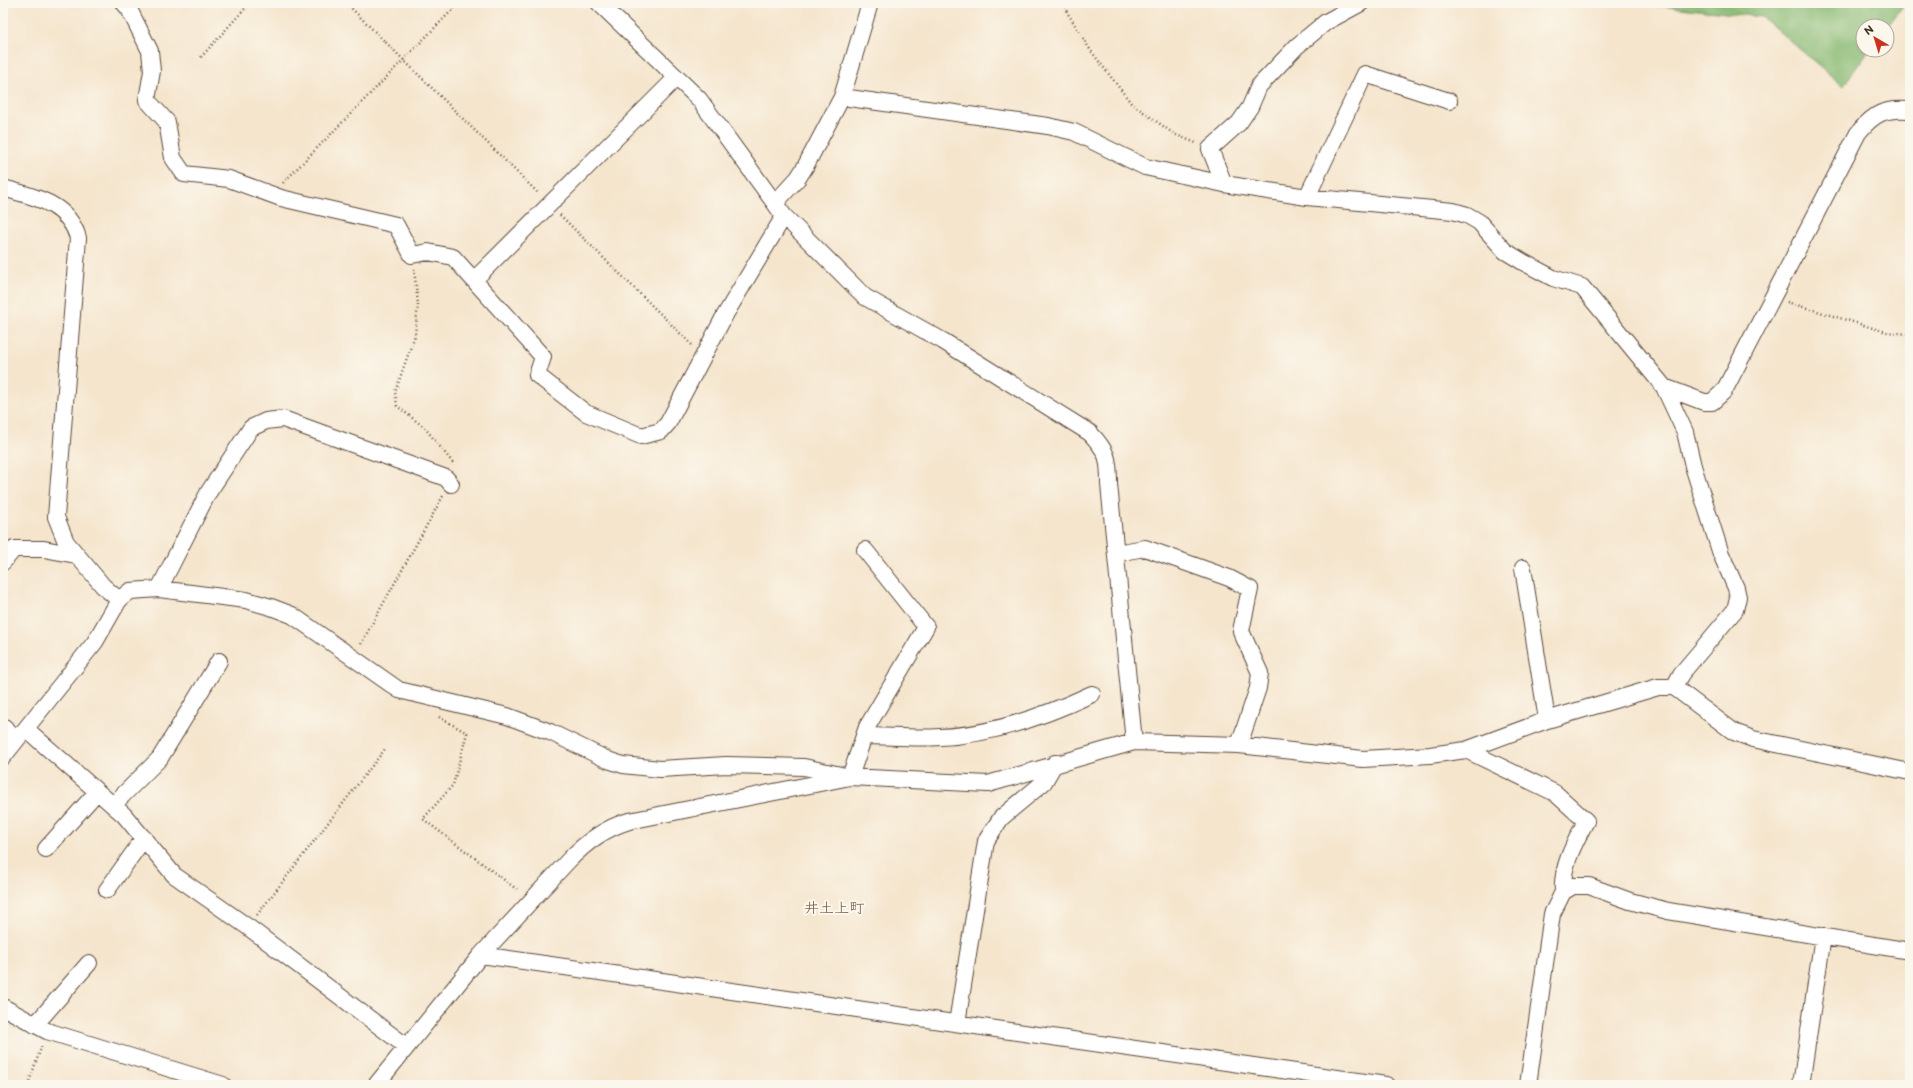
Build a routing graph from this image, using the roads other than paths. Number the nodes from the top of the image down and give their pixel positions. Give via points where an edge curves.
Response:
1 (124, 3) edge
2 (599, 3) edge
3 (870, 3) edge
4 (1361, 3) edge
5 (676, 78) junction
6 (842, 97) junction
7 (1449, 101) dead end
8 (1910, 110) edge
9 (1224, 184) junction
10 (3, 188) edge
11 (1307, 197) junction
12 (776, 202) junction
13 (784, 216) junction
14 (474, 280) junction
15 (1664, 387) junction
16 (451, 484) dead end
17 (865, 550) dead end
18 (1116, 553) junction
19 (76, 555) junction
20 (3, 562) edge
21 (1523, 568) dead end
22 (159, 589) junction
23 (119, 600) junction
24 (219, 661) dead end
25 (1674, 687) junction
26 (1092, 694) dead end
27 (1547, 720) junction
28 (3, 726) edge
29 (21, 734) junction
30 (864, 736) junction
31 (1134, 742) junction
32 (1239, 745) junction
33 (1466, 750) junction
34 (3, 757) edge
35 (1055, 763) junction
36 (1910, 772) edge
37 (850, 777) junction
38 (97, 792) junction
39 (113, 805) junction
40 (144, 838) junction
41 (46, 849) dead end
42 (107, 890) dead end
43 (1563, 892) junction
44 (1823, 936) junction
45 (1910, 951) edge
46 (481, 955) junction
47 (89, 963) dead end
48 (3, 1007) edge
49 (957, 1023) junction
50 (41, 1028) junction
51 (407, 1047) junction
52 (223, 1085) edge
53 (376, 1085) edge
54 (1386, 1085) edge
55 (1528, 1085) edge
56 (1801, 1085) edge

1 - 14 street via 150,51 152,72 147,100 166,122 173,158 184,174 229,179 272,194 396,225 412,255 428,252 453,257
2 - 5 street
3 - 6 street
4 - 9 street via 1326,22 1297,46 1259,86 1250,107 1239,122 1210,149
5 - 12 street via 699,99
5 - 14 street
6 - 9 street via 1048,126 1074,132 1145,167
6 - 12 street via 805,167
7 - 11 street via 1365,74
8 - 15 street via 1895,109 1880,113 1858,133 1724,391 1717,399 1704,402
9 - 11 street
10 - 19 street via 42,198 65,215 76,229 78,238 56,517 66,542
11 - 15 street via 1453,211 1467,215 1479,222 1506,251 1553,278 1582,287
12 - 13 street
13 - 14 street via 726,315 668,423 661,431 641,436 586,413 537,375 542,357
13 - 18 street via 865,297 943,341 1090,433 1108,459
15 - 25 street via 1685,432 1721,554 1738,597 1735,610 1681,674
16 - 22 street via 446,478 283,419 266,421 251,428 208,493
17 - 30 street via 926,628
18 - 31 street
18 - 32 street via 1145,548 1229,578 1250,589 1241,631 1260,673 1258,688
19 - 20 street via 44,548 14,549
19 - 23 street
21 - 27 street
22 - 23 street via 130,591
22 - 37 street via 246,600 271,607 292,615 399,690 507,716 623,765 660,769 726,765 804,767
23 - 29 street via 95,642
24 - 39 street via 160,758
25 - 27 street via 1658,687
25 - 36 street via 1734,732 1753,739
26 - 30 street via 1072,704 989,731 940,737
27 - 33 street
28 - 29 street
29 - 34 street
29 - 38 street
30 - 37 street
31 - 32 street
31 - 35 street
32 - 33 street via 1363,759
33 - 43 street via 1555,793 1586,820 1575,841 1562,879
35 - 37 street via 988,784
35 - 49 street via 1044,782 1001,818 986,841
37 - 46 street via 615,825 582,846
38 - 39 street
38 - 41 street
39 - 40 street
40 - 42 street
40 - 51 street via 174,875 248,927
43 - 44 street via 1573,886 1588,886 1630,902 1668,911
43 - 55 street via 1552,914
44 - 45 street
44 - 56 street
46 - 49 street
46 - 51 street
47 - 50 street
48 - 50 street
49 - 54 street
50 - 52 street
51 - 53 street

